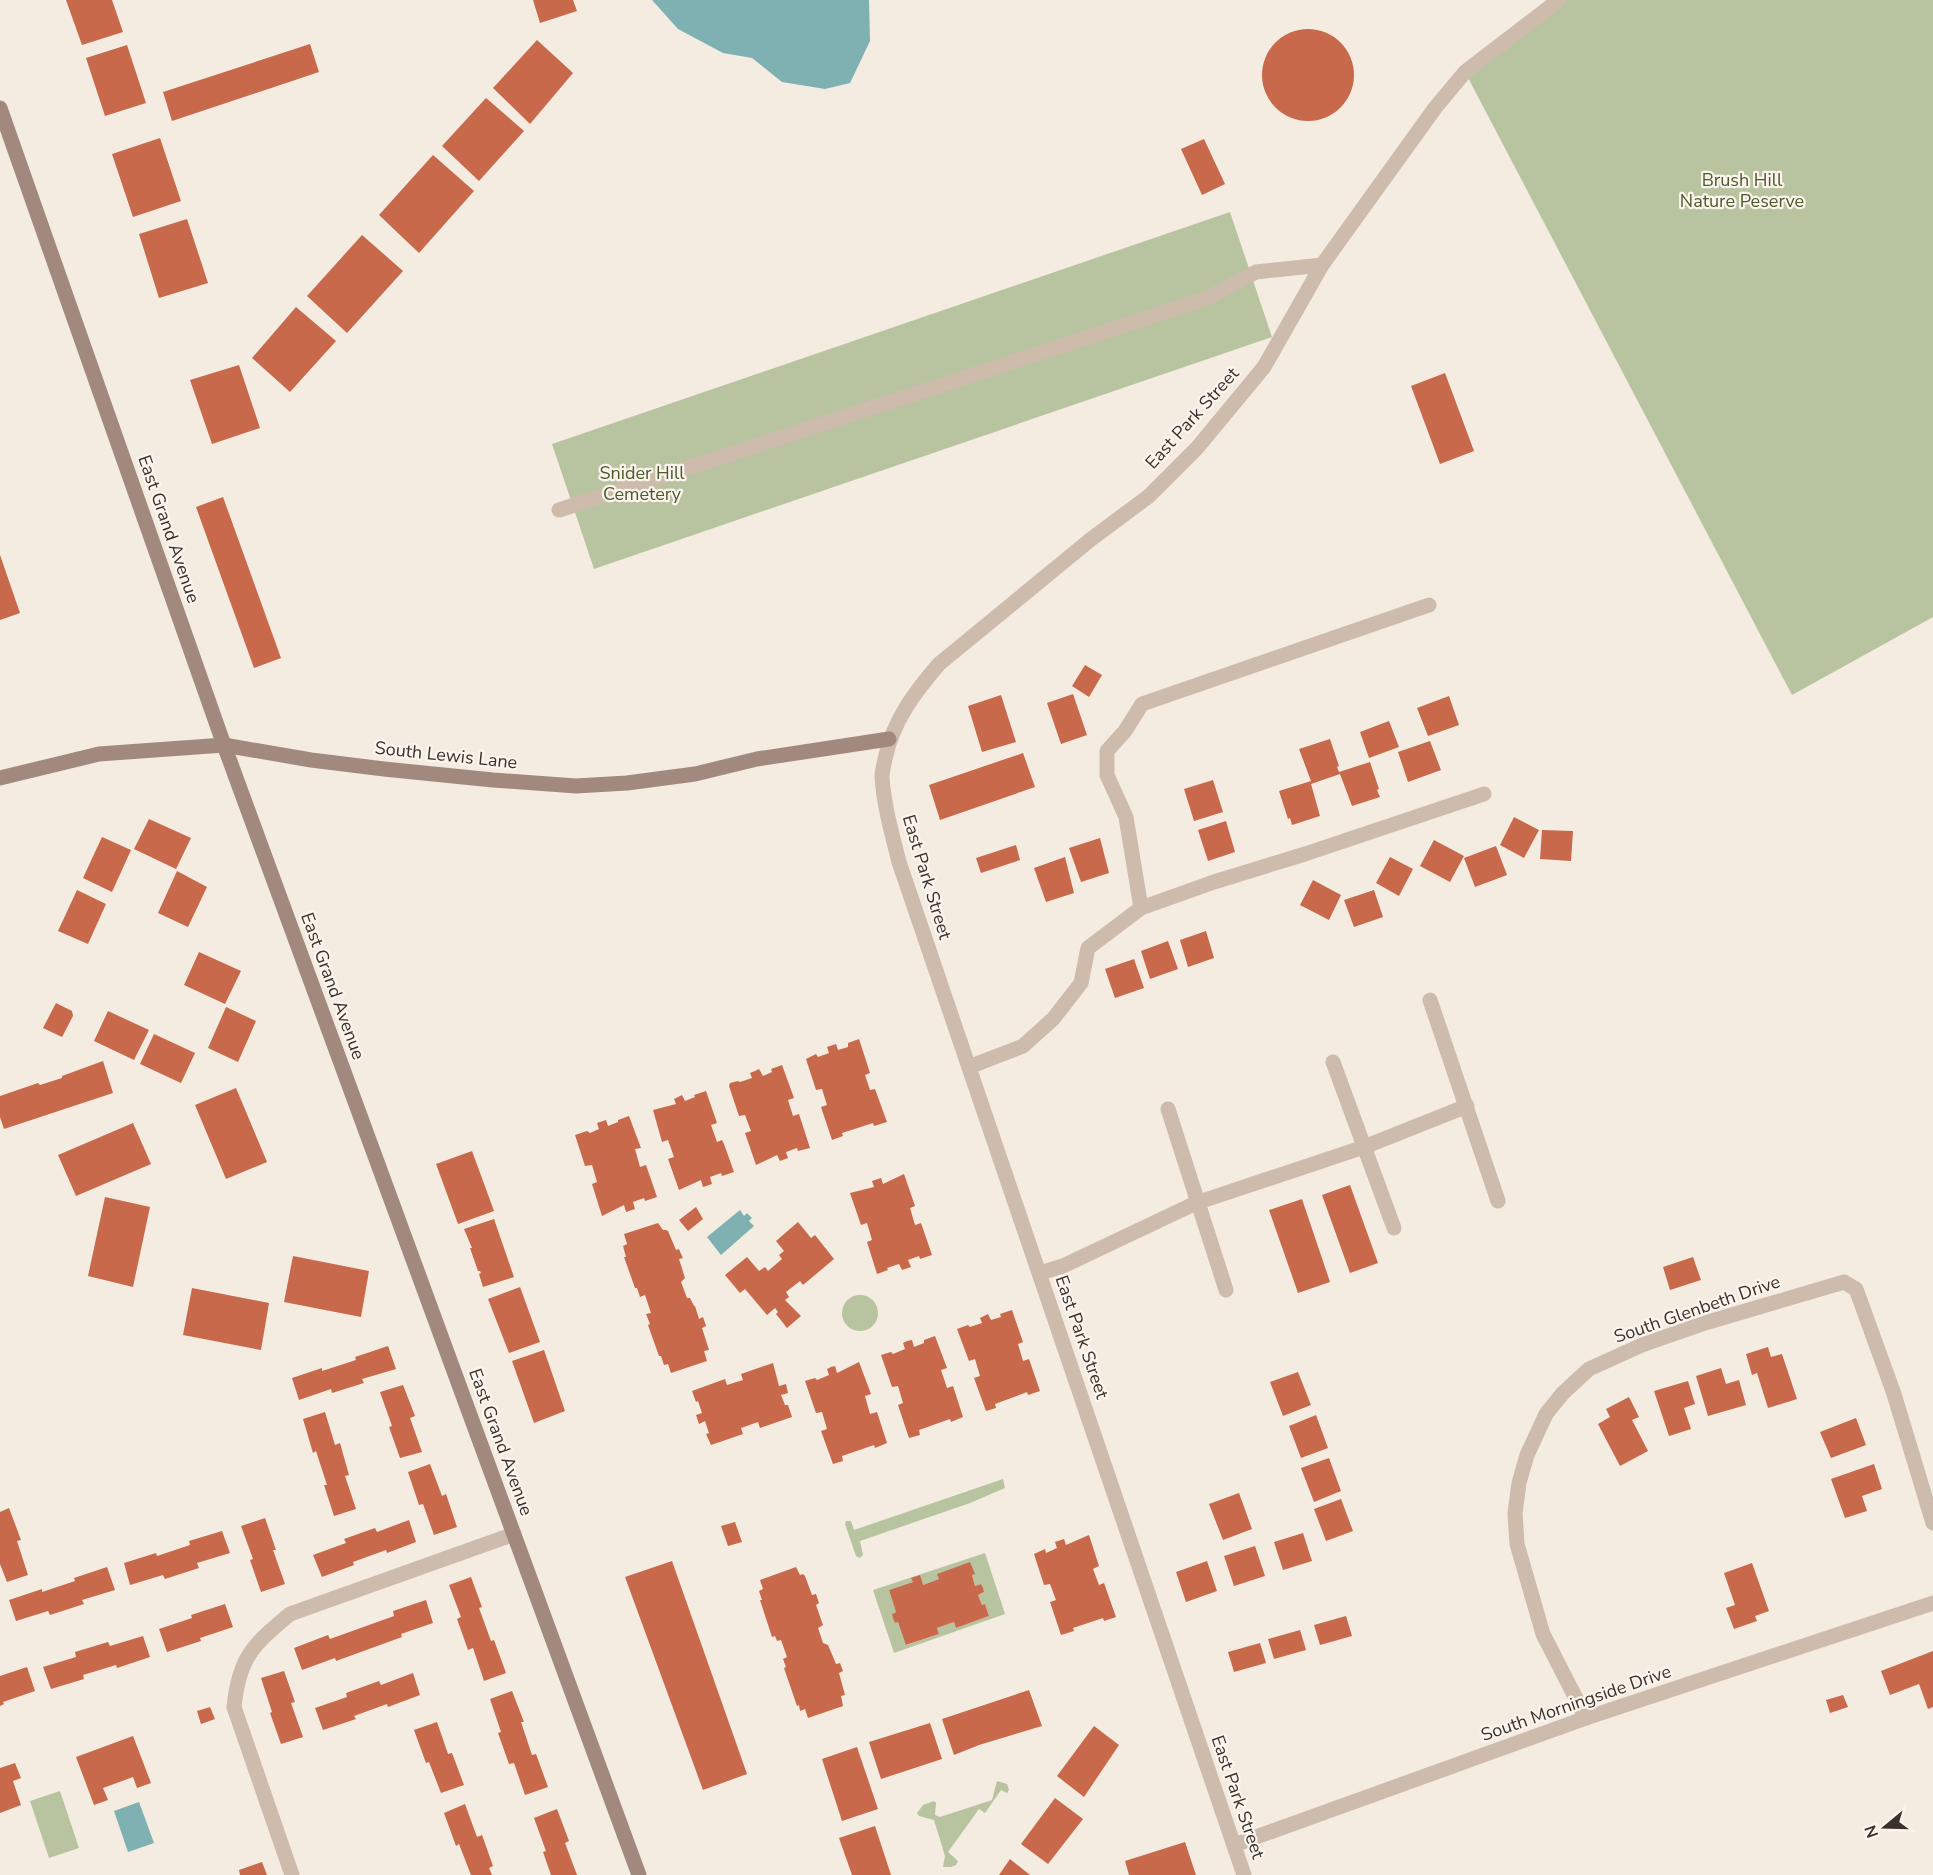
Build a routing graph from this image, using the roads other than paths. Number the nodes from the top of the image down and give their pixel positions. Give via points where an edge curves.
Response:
1 (1558, 0) edge
2 (0, 108) edge
3 (1322, 265) junction
4 (560, 510) dead end
5 (1429, 605) dead end
6 (890, 739) junction
7 (224, 745) junction
8 (0, 778) edge
9 (1484, 794) dead end
10 (1141, 908) junction
11 (1430, 1000) dead end
12 (1333, 1062) dead end
13 (969, 1067) junction
14 (1467, 1106) junction
15 (1168, 1109) dead end
16 (1364, 1147) junction
17 (1498, 1201) dead end
18 (1196, 1203) junction
19 (1394, 1228) dead end
20 (1040, 1273) junction
21 (1226, 1290) dead end
22 (1933, 1523) edge
23 (514, 1534) junction
24 (1933, 1603) edge
25 (1586, 1718) junction
26 (1234, 1845) junction
27 (292, 1875) edge
28 (639, 1875) edge
29 (1244, 1875) edge

1 - 3 street, East Park Street via 1465,72
2 - 7 street, East Grand Avenue
3 - 4 street via 1256,272 1198,302
3 - 6 street, East Park Street via 1264,367 1197,448 1149,495 939,664 901,714
5 - 10 street via 1142,704 1107,751 1107,775 1126,817
6 - 7 street, South Lewis Lane via 757,759 695,774 576,786 384,769
6 - 13 street, East Park Street via 882,774 887,818
7 - 8 street, South Lewis Lane via 99,754
7 - 23 street, East Grand Avenue
9 - 10 street
10 - 13 street via 1088,948 1081,983 1053,1019 1023,1046
11 - 14 street
12 - 16 street
13 - 20 street, East Park Street
14 - 16 street
14 - 17 street
15 - 18 street
16 - 18 street
16 - 19 street
18 - 20 street via 1063,1266
18 - 21 street
20 - 26 street, East Park Street
22 - 25 street, South Glenbeth Drive via 1894,1394 1856,1289 1844,1282 1706,1323 1589,1369 1546,1414 1527,1455 1515,1513 1517,1544 1543,1634
23 - 27 street via 290,1614 247,1656 236,1684 234,1707
23 - 28 street, East Grand Avenue
24 - 25 street, South Morningside Drive
25 - 26 street, South Morningside Drive
26 - 29 street, East Park Street

